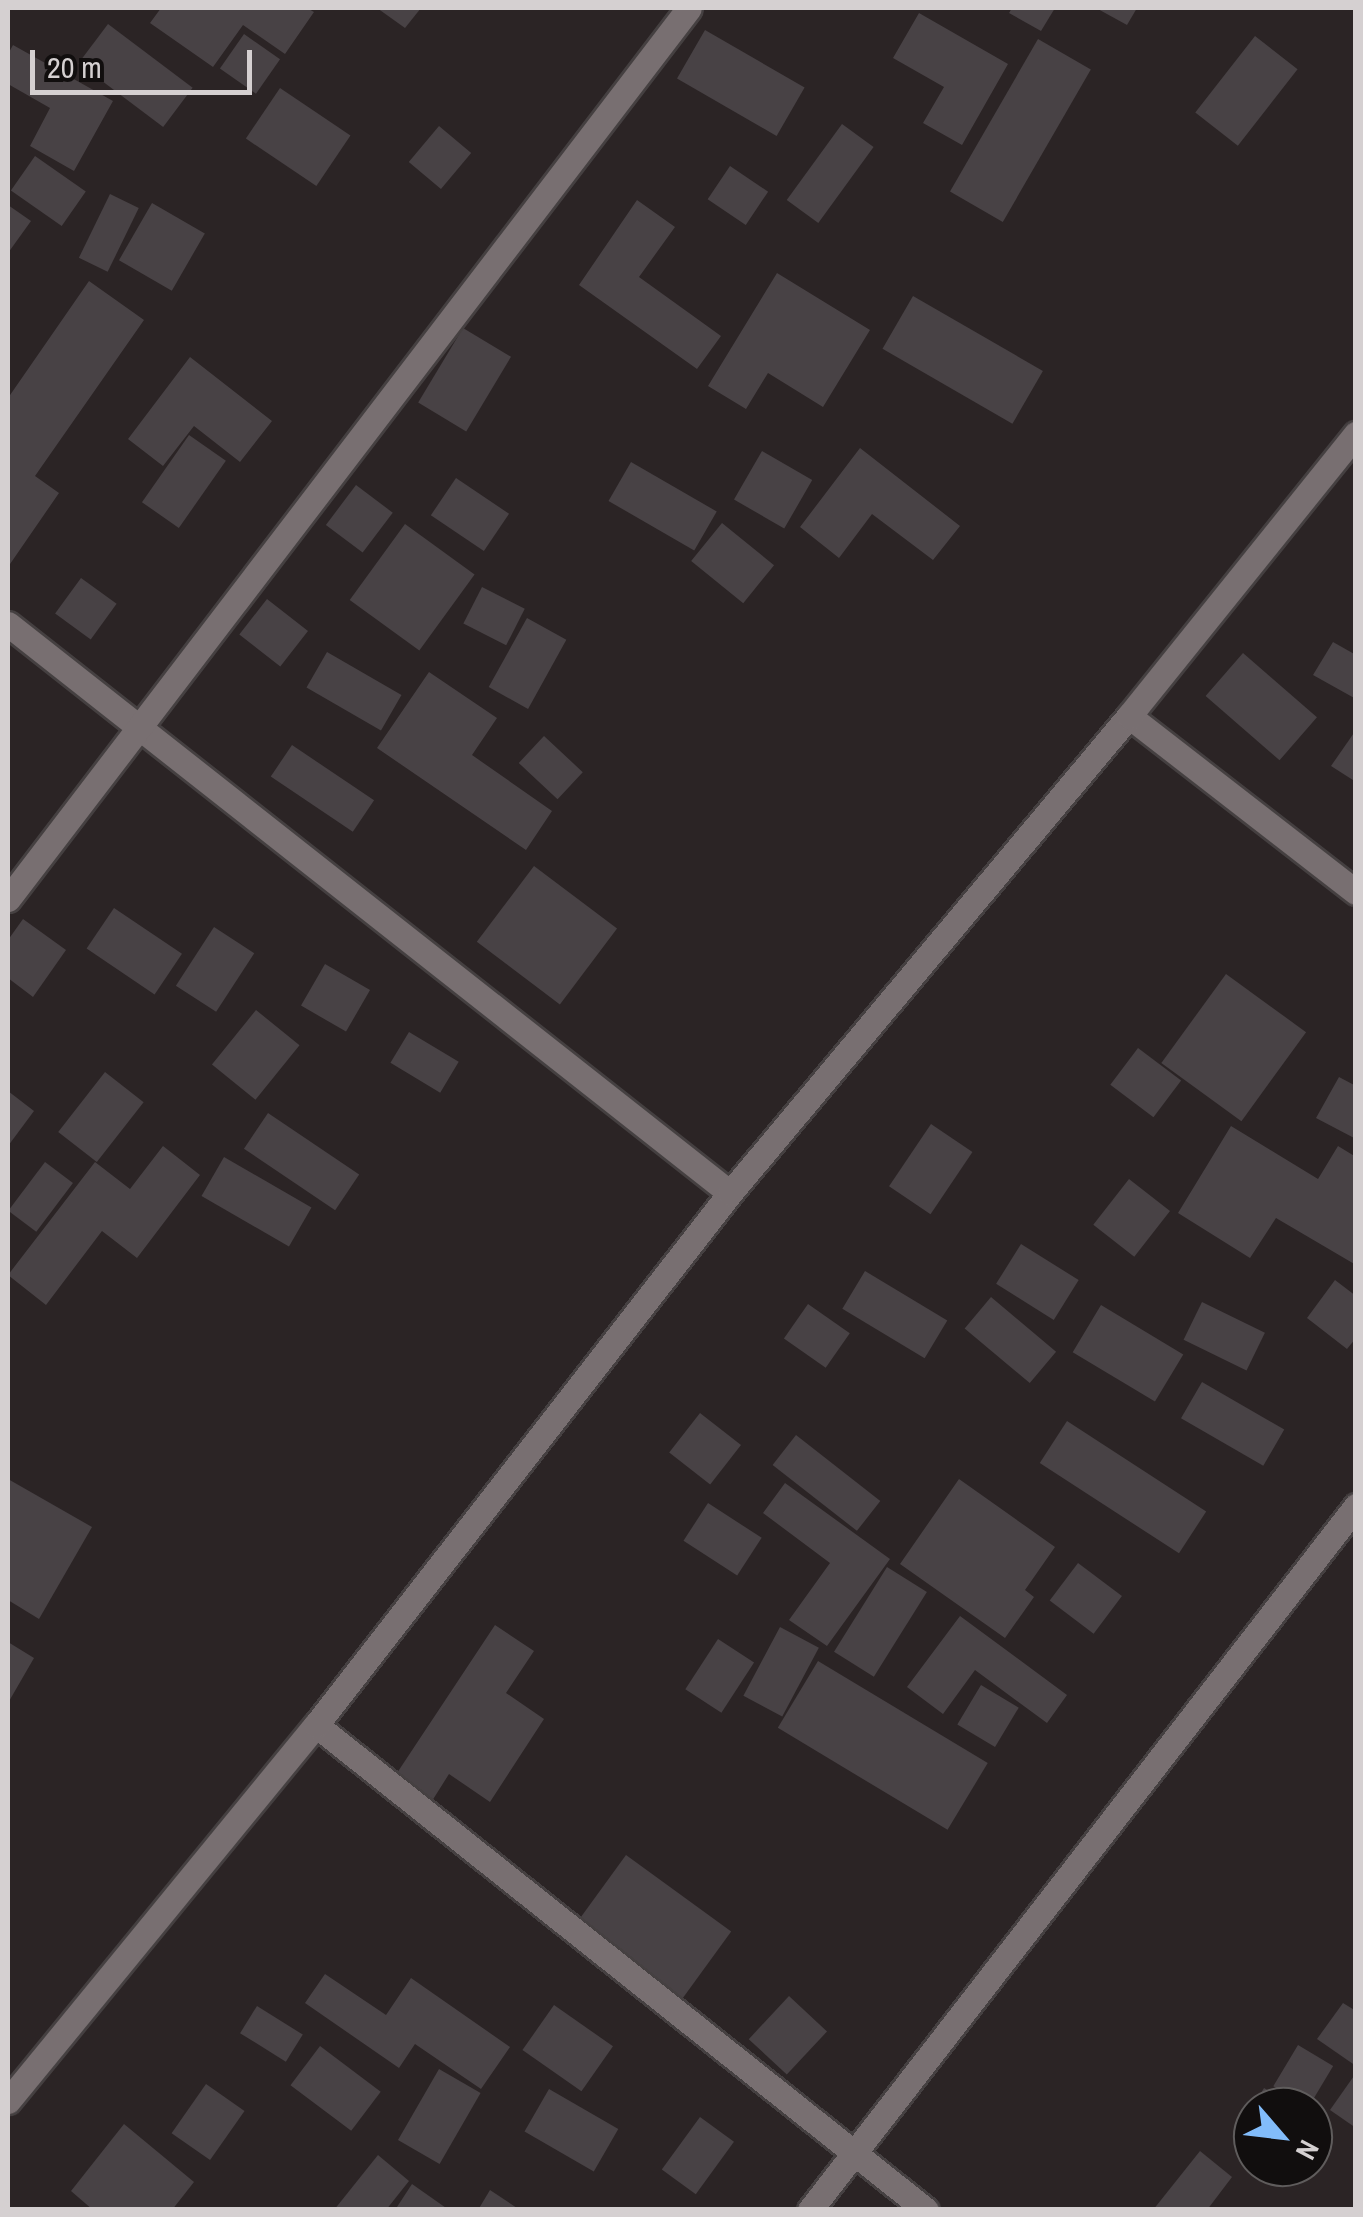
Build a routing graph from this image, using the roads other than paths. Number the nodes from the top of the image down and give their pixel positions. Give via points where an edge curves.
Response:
1 (689, 8) edge
2 (1356, 434) edge
3 (8, 624) edge
4 (1130, 716) junction
5 (141, 728) junction
6 (1356, 892) edge
7 (8, 899) edge
8 (730, 1193) junction
9 (1356, 1506) edge
10 (316, 1725) junction
11 (8, 2101) edge
12 (855, 2154) junction
13 (810, 2210) edge
14 (926, 2210) edge

1 - 5 street
2 - 4 street
3 - 5 street
4 - 6 street
4 - 8 street
5 - 7 street
5 - 8 street
8 - 10 street
9 - 12 street
10 - 11 street
10 - 12 street
12 - 13 street
12 - 14 street

